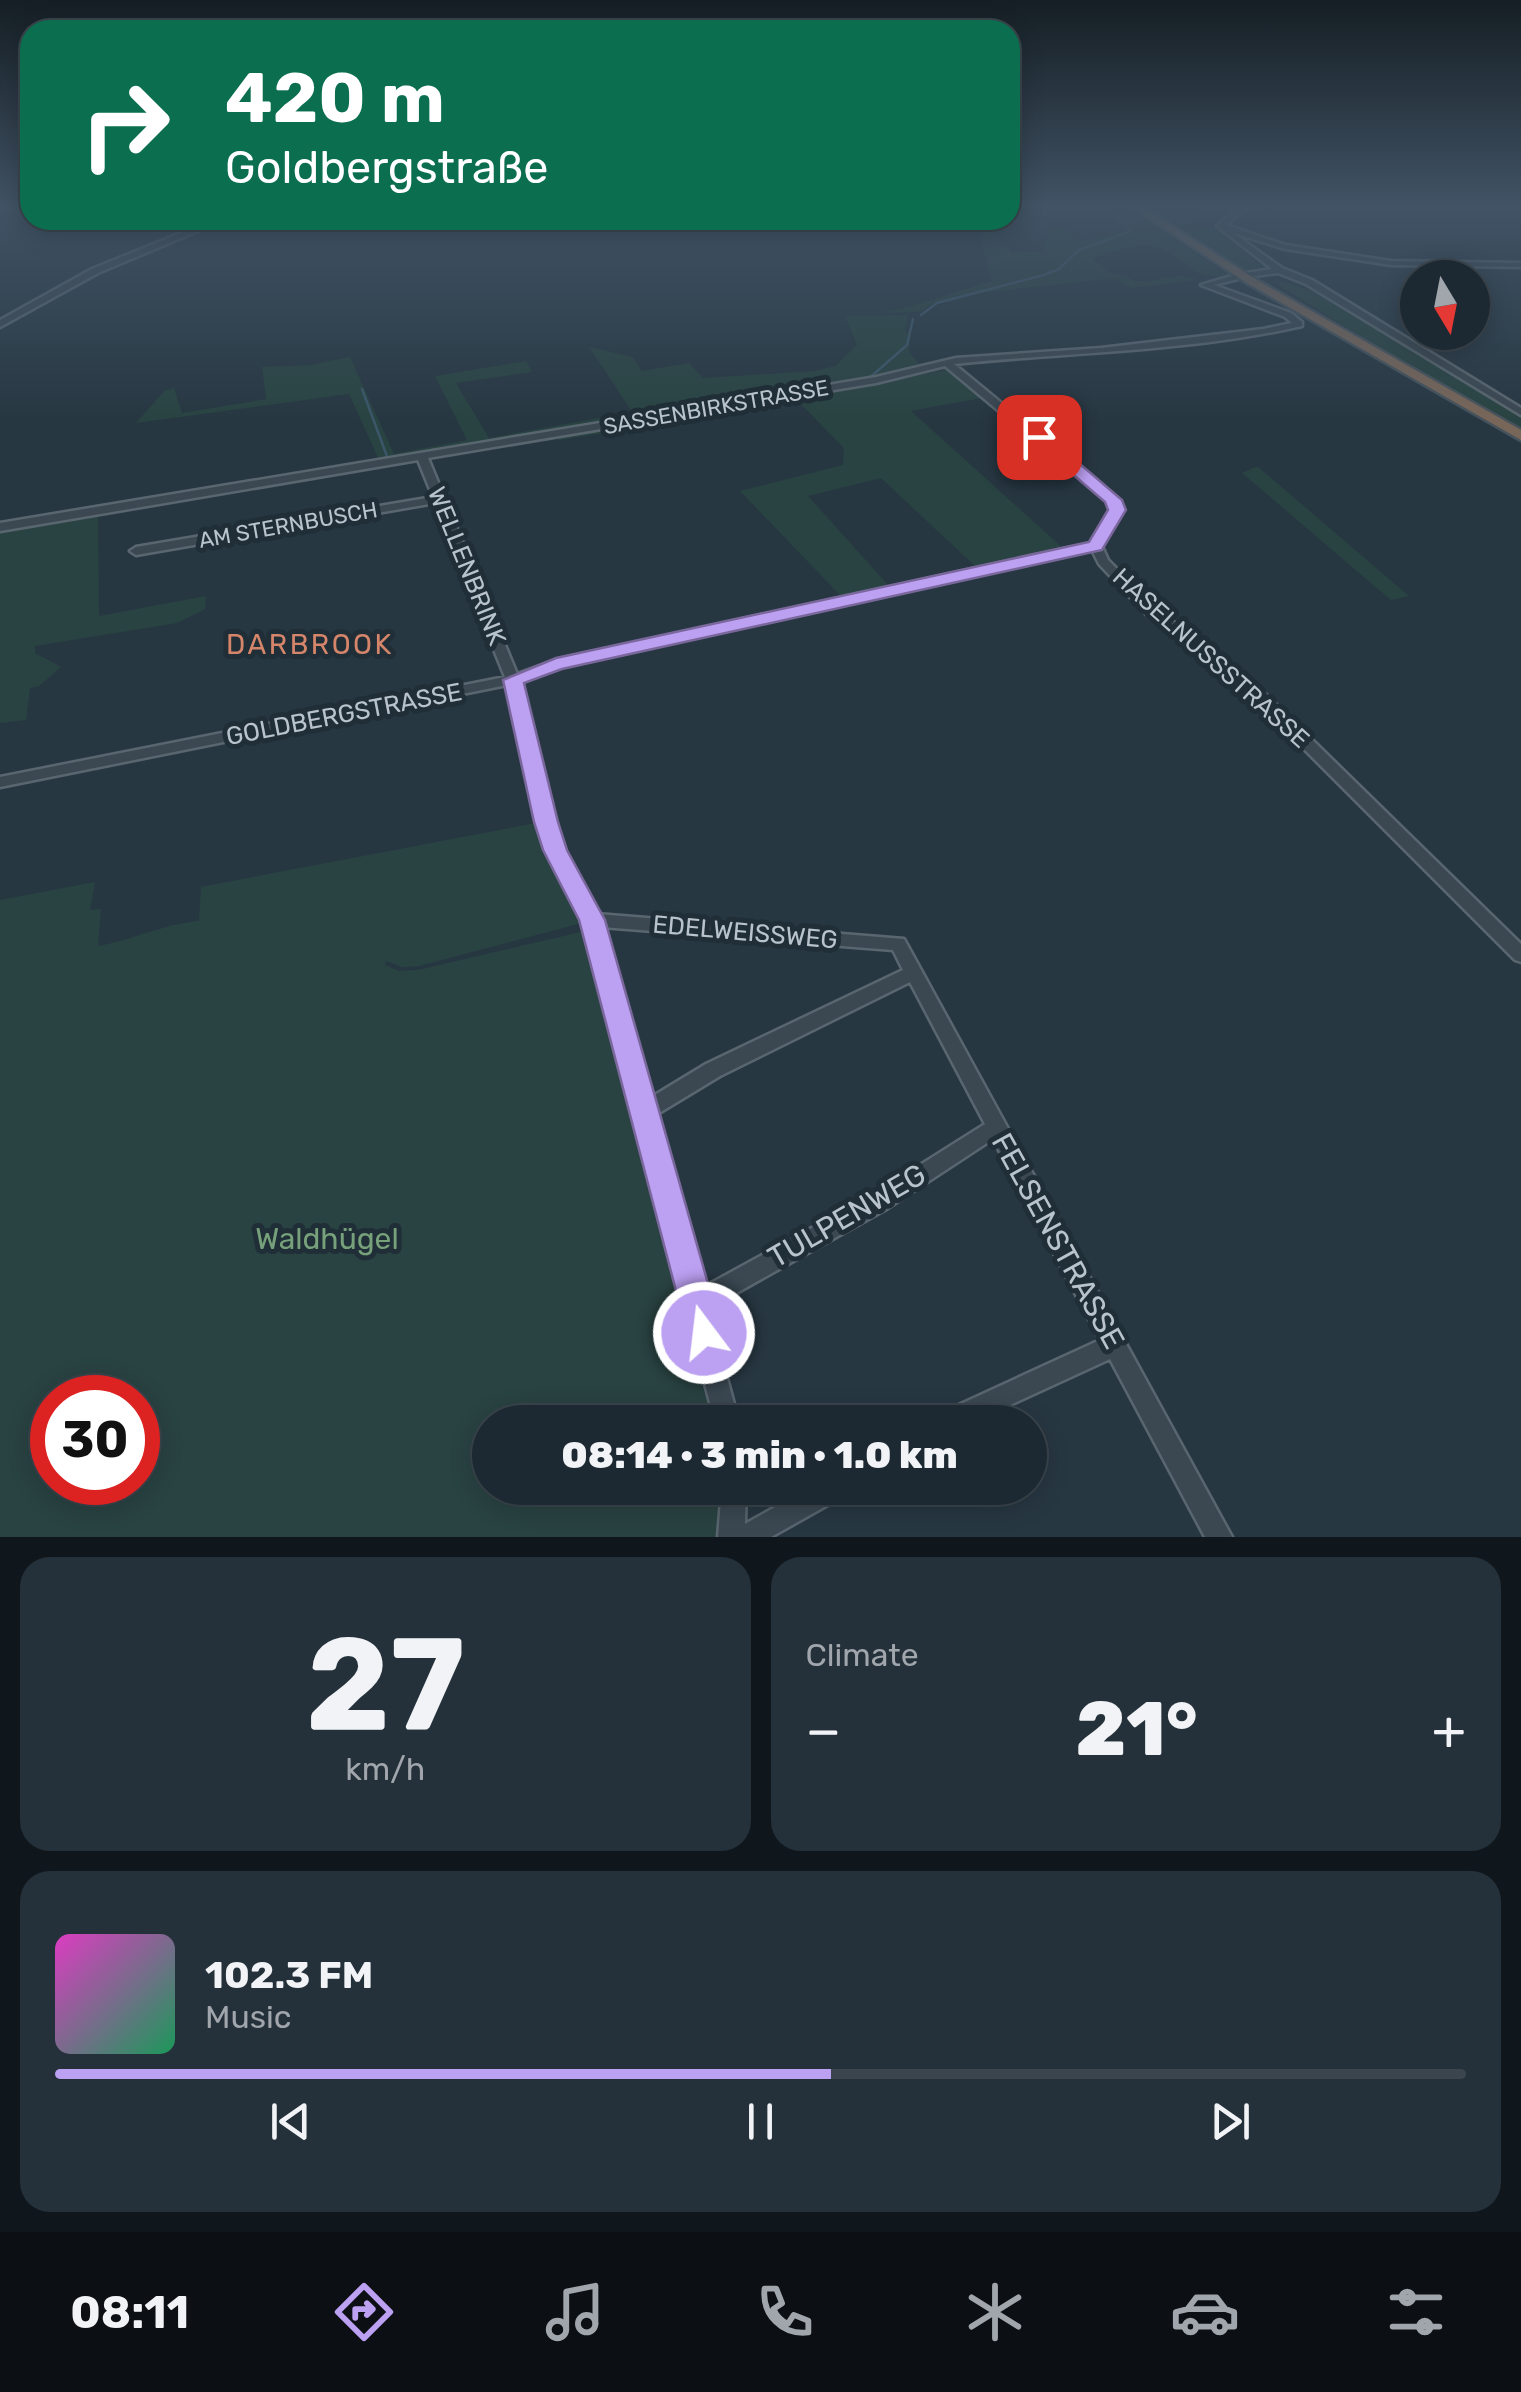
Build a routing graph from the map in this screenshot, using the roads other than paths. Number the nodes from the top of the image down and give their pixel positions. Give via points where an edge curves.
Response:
1 (87, 276) edge
2 (1245, 276) edge
3 (1293, 276) edge
4 (1235, 277) dead end
5 (0, 324) edge
6 (947, 363) junction
7 (1521, 412) edge
8 (1521, 436) edge
9 (422, 457) junction
10 (439, 499) junction
11 (0, 527) edge
12 (1096, 546) junction
13 (136, 552) dead end
14 (513, 680) junction
15 (0, 782) edge
16 (592, 920) junction
17 (898, 944) joint
18 (1521, 955) edge
19 (913, 973) junction
20 (642, 1113) junction
21 (996, 1127) junction
22 (697, 1303) junction
23 (1114, 1345) junction
24 (723, 1405) edge
25 (984, 1405) edge
26 (733, 1505) edge
27 (803, 1505) edge
28 (731, 1537) edge
29 (746, 1537) edge
30 (1219, 1537) edge

1 - 5 street
2 - 8 highway
3 - 7 street
4 - 6 street, SASSENBIRKSTRASSE via 1206,285 1299,324 1101,351
6 - 9 street, SASSENBIRKSTRASSE
6 - 12 street, HASELNUSSSTRASSE via 1113,500 1117,510
9 - 10 street, WELLENBRINK
9 - 11 street, SASSENBIRKSTRASSE
10 - 13 street, AM STERNBUSCH
10 - 14 street, WELLENBRINK
12 - 14 street, GOLDBERGSTRASSE via 556,664
12 - 18 street, HASELNUSSSTRASSE via 1154,614 1248,685
14 - 15 street, GOLDBERGSTRASSE
14 - 16 street, WELLENBRINK via 550,836
16 - 17 street, EDELWEISSWEG
16 - 20 street, WELLENBRINK
17 - 19 street, FELSENSTRASSE
19 - 20 street via 714,1070
19 - 21 street, FELSENSTRASSE
20 - 22 street, WELLENBRINK
21 - 22 street, TULPENWEG via 881,1201
21 - 23 street, FELSENSTRASSE
22 - 24 street, WELLENBRINK
23 - 25 street
23 - 30 street, FELSENSTRASSE
26 - 28 street
27 - 29 street

